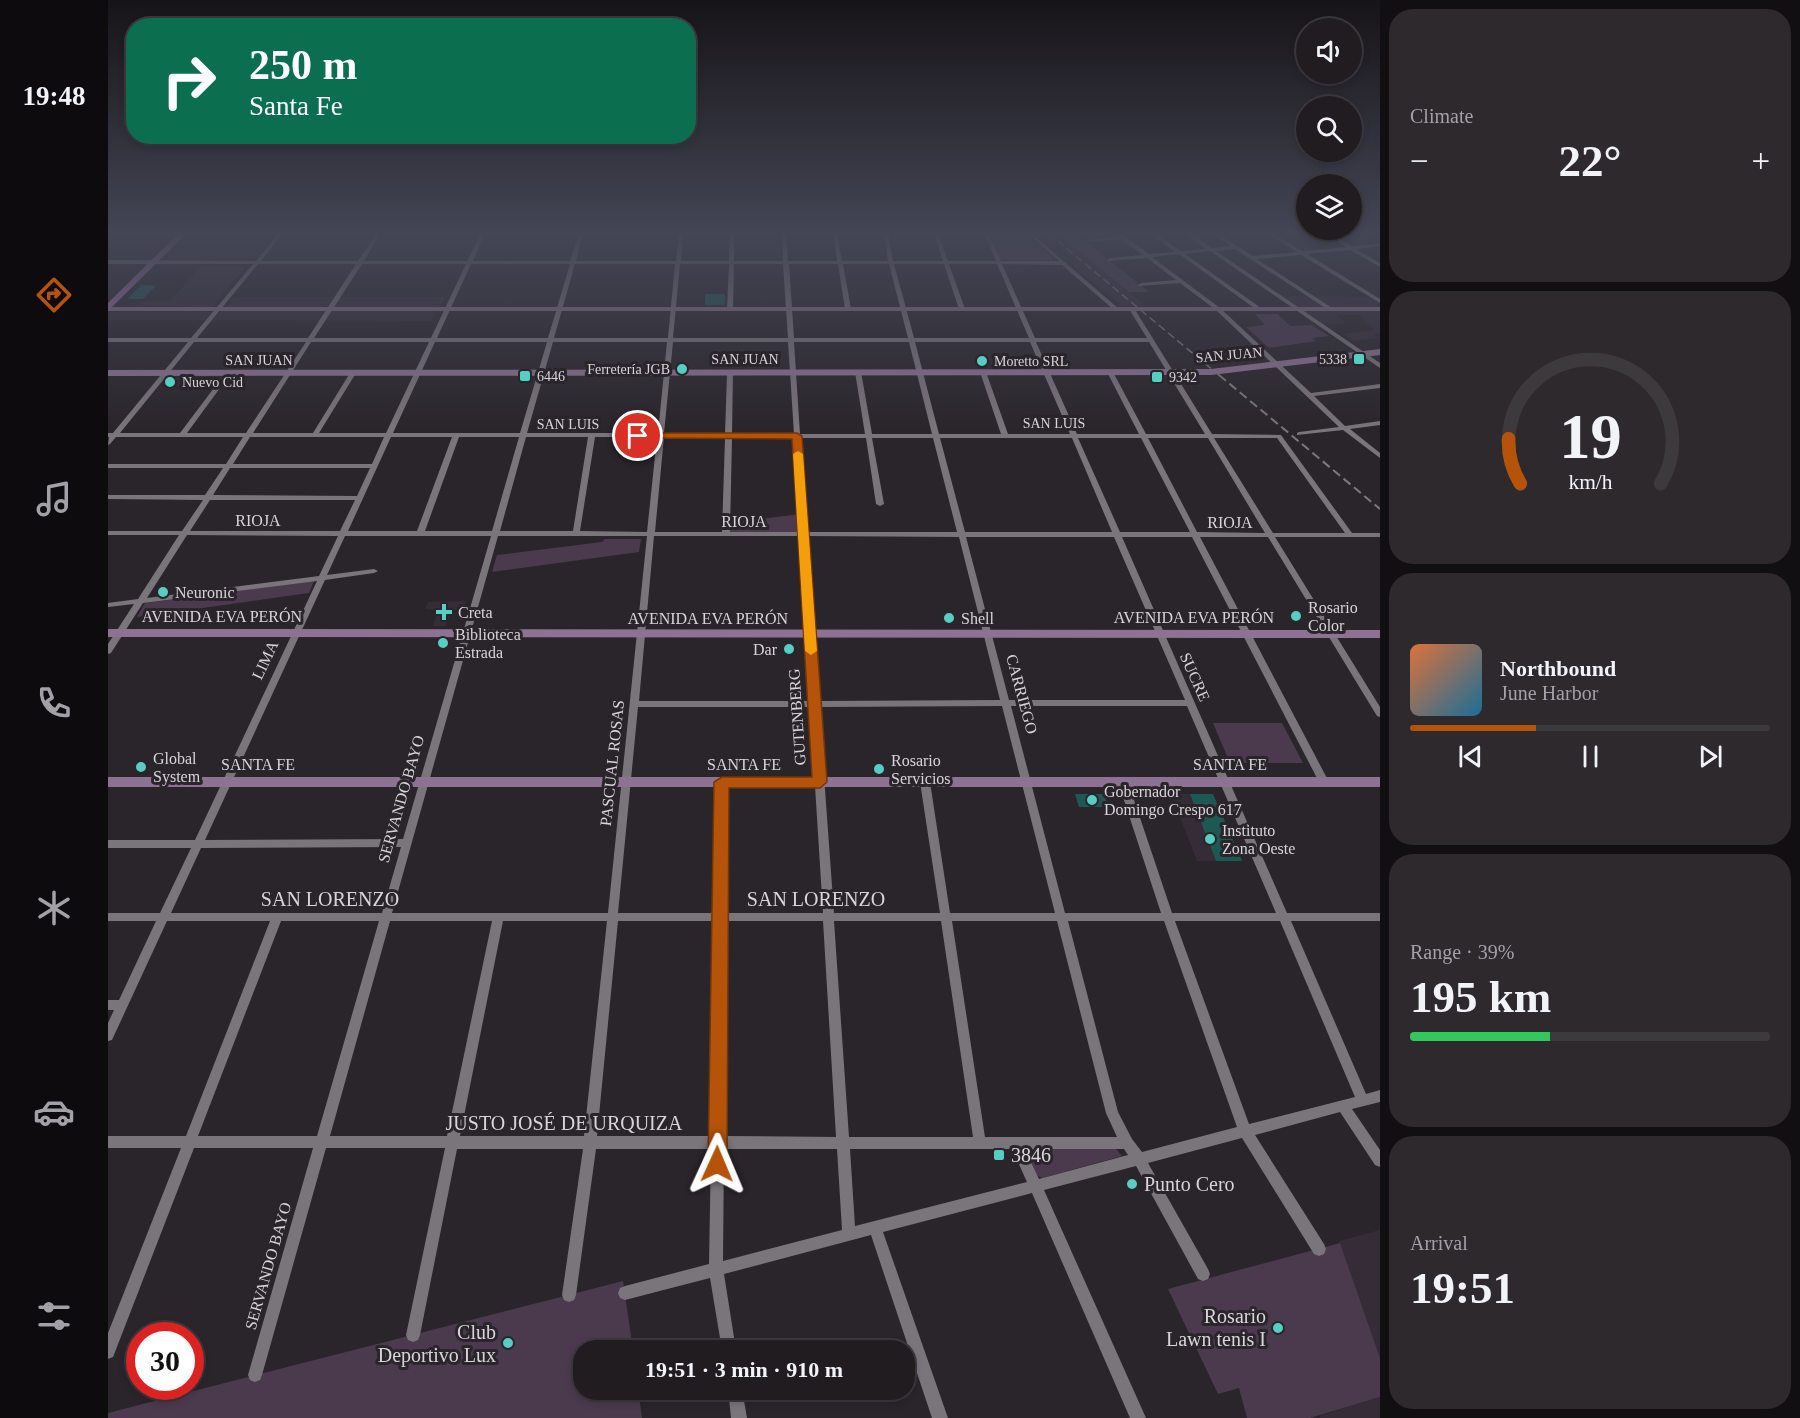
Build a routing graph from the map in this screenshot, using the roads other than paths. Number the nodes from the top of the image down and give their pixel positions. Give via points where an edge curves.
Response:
1 (226, 299) edge
2 (335, 299) edge
3 (452, 299) edge
4 (563, 299) edge
5 (675, 299) edge
6 (730, 299) edge
7 (788, 299) edge
8 (846, 299) edge
9 (900, 299) edge
10 (959, 299) edge
11 (1015, 299) edge
12 (1105, 299) edge
13 (1205, 299) edge
14 (1245, 299) edge
15 (1285, 299) edge
16 (1315, 299) edge
17 (108, 309) edge
18 (218, 309) junction
19 (329, 309) junction
20 (447, 309) junction
21 (560, 309) junction
22 (674, 309) junction
23 (730, 309) junction
24 (789, 309) junction
25 (848, 309) junction
26 (903, 309) junction
27 (962, 309) junction
28 (1019, 309) junction
29 (1116, 309) junction
30 (1132, 309) junction
31 (1218, 309) junction
32 (1259, 309) junction
33 (1299, 309) junction
34 (1330, 309) junction
35 (1380, 309) edge
36 (108, 340) edge
37 (193, 340) junction
38 (310, 340) junction
39 (433, 340) junction
40 (551, 340) junction
41 (670, 340) junction
42 (791, 340) junction
43 (911, 340) junction
44 (1032, 340) junction
45 (1150, 340) junction
46 (1380, 352) edge
47 (1362, 354) junction
48 (1276, 364) junction
49 (1380, 366) edge
50 (858, 372) junction
51 (920, 372) junction
52 (983, 372) junction
53 (1047, 372) junction
54 (1110, 372) junction
55 (1171, 372) junction
56 (108, 373) edge
57 (165, 373) junction
58 (228, 373) junction
59 (288, 373) junction
60 (353, 373) junction
61 (417, 373) junction
62 (541, 373) junction
63 (668, 373) junction
64 (730, 373) junction
65 (793, 373) junction
66 (1380, 386) edge
67 (1310, 395) junction
68 (1380, 423) edge
69 (1344, 428) junction
70 (1299, 434) dead end
71 (111, 435) edge
72 (182, 435) junction
73 (248, 435) junction
74 (315, 435) junction
75 (388, 435) junction
76 (456, 435) junction
77 (1005, 435) junction
78 (1074, 435) junction
79 (1143, 435) junction
80 (1209, 435) junction
81 (524, 436) junction
82 (592, 436) junction
83 (661, 436) junction
84 (728, 436) junction
85 (797, 436) junction
86 (868, 436) junction
87 (936, 436) junction
88 (108, 443) edge
89 (1380, 456) edge
90 (108, 466) edge
91 (228, 466) junction
92 (374, 466) junction
93 (108, 497) edge
94 (208, 497) junction
95 (359, 498) junction
96 (880, 504) dead end
97 (185, 533) junction
98 (342, 534) junction
99 (420, 534) junction
100 (495, 534) junction
101 (576, 534) junction
102 (651, 534) junction
103 (726, 534) junction
104 (804, 534) junction
105 (109, 535) edge
106 (962, 535) junction
107 (1117, 535) junction
108 (1194, 535) junction
109 (1270, 535) junction
110 (1350, 535) junction
111 (1380, 535) edge
112 (374, 571) dead end
113 (321, 578) junction
114 (141, 601) junction
115 (108, 605) edge
116 (296, 632) junction
117 (114, 633) edge
118 (467, 633) junction
119 (641, 633) junction
120 (988, 634) junction
121 (1160, 634) junction
122 (1246, 634) junction
123 (1331, 634) junction
124 (1380, 634) edge
125 (810, 635) junction
126 (108, 651) edge
127 (1006, 702) junction
128 (814, 703) junction
129 (1190, 703) junction
130 (634, 704) junction
131 (1380, 714) edge
132 (108, 782) edge
133 (227, 782) junction
134 (424, 782) junction
135 (626, 782) junction
136 (722, 782) junction
137 (820, 782) junction
138 (925, 782) junction
139 (1027, 782) junction
140 (1123, 782) junction
141 (1225, 782) junction
142 (1323, 782) junction
143 (1380, 782) edge
144 (407, 843) junction
145 (108, 844) edge
146 (198, 844) junction
147 (108, 917) edge
148 (164, 917) junction
149 (277, 917) junction
150 (386, 917) junction
151 (498, 917) junction
152 (613, 917) junction
153 (720, 917) junction
154 (828, 917) junction
155 (946, 917) junction
156 (1062, 917) junction
157 (1168, 917) junction
158 (1283, 917) junction
159 (1380, 917) edge
160 (108, 1005) edge
161 (123, 1005) junction
162 (108, 1036) edge
163 (1380, 1096) edge
164 (1363, 1100) junction
165 (1343, 1106) junction
166 (1245, 1131) junction
167 (108, 1142) edge
168 (189, 1142) junction
169 (322, 1142) junction
170 (454, 1142) junction
171 (590, 1143) junction
172 (718, 1143) junction
173 (843, 1143) junction
174 (980, 1143) junction
175 (1017, 1143) junction
176 (1127, 1143) junction
177 (1139, 1159) junction
178 (1380, 1161) edge
179 (1036, 1186) junction
180 (875, 1228) junction
181 (849, 1234) junction
182 (1319, 1249) dead end
183 (716, 1269) junction
184 (1203, 1274) dead end
185 (625, 1293) dead end
186 (569, 1295) dead end
187 (413, 1335) dead end
188 (727, 1340) edge
189 (108, 1352) edge
190 (255, 1376) dead end
191 (737, 1400) edge
192 (739, 1418) edge
193 (940, 1418) edge
194 (1138, 1418) edge

1 - 18 street
2 - 19 street
3 - 20 street, LIMA
4 - 21 street, SERVANDO BAYO
5 - 22 street, PASCUAL ROSAS
6 - 23 street
7 - 24 street, GUTENBERG
8 - 25 street
9 - 26 street, CARRIEGO
10 - 27 street
11 - 28 street, SUCRE
12 - 29 street
13 - 31 street
14 - 32 street
15 - 33 street
16 - 34 street
17 - 18 main road
18 - 19 main road
18 - 37 street
19 - 20 main road
19 - 38 street
20 - 21 main road
20 - 39 street, LIMA
21 - 22 main road
21 - 40 street, SERVANDO BAYO
22 - 23 main road
22 - 41 street, PASCUAL ROSAS
23 - 24 main road
24 - 25 main road
24 - 42 street, GUTENBERG
25 - 26 main road
26 - 27 main road
26 - 43 street, CARRIEGO
27 - 28 main road
28 - 29 main road
28 - 44 street, SUCRE
29 - 30 main road
30 - 31 main road
30 - 45 street
31 - 32 main road
31 - 48 street
32 - 33 main road
33 - 34 main road
33 - 47 street
34 - 35 main road
36 - 37 street
37 - 38 street
37 - 57 street
38 - 39 street
38 - 59 street
39 - 40 street
39 - 61 street, LIMA
40 - 41 street
40 - 62 street, SERVANDO BAYO
41 - 42 street
41 - 63 street, PASCUAL ROSAS
42 - 43 street
42 - 65 street, GUTENBERG
43 - 44 street
43 - 51 street, CARRIEGO
44 - 45 street
44 - 53 street, SUCRE
45 - 55 street
46 - 47 main road, SAN JUAN
47 - 48 main road, SAN JUAN
47 - 49 street
48 - 55 main road, SAN JUAN via 1211,372
48 - 67 street
50 - 51 main road, SAN JUAN
50 - 65 main road, SAN JUAN
50 - 86 street
51 - 52 main road, SAN JUAN
51 - 87 street, CARRIEGO
52 - 53 main road, SAN JUAN
52 - 77 street
53 - 54 main road, SAN JUAN
53 - 78 street, SUCRE
54 - 55 main road, SAN JUAN
54 - 79 street
55 - 80 street
56 - 57 main road, SAN JUAN
57 - 58 main road, SAN JUAN
57 - 71 street
58 - 59 main road, SAN JUAN
58 - 72 street
59 - 60 main road, SAN JUAN
59 - 73 street
60 - 61 main road, SAN JUAN
60 - 74 street
61 - 62 main road, SAN JUAN
61 - 75 street, LIMA
62 - 63 main road, SAN JUAN
62 - 81 street, SERVANDO BAYO
63 - 64 main road, SAN JUAN
63 - 83 street, PASCUAL ROSAS
64 - 65 main road, SAN JUAN
64 - 84 street
65 - 85 street, GUTENBERG
66 - 67 street
67 - 69 street
68 - 69 street
69 - 70 street
69 - 89 street
71 - 72 street, SAN LUIS
71 - 88 street
72 - 73 street, SAN LUIS
73 - 74 street, SAN LUIS
73 - 91 street
74 - 75 street, SAN LUIS
75 - 76 street, SAN LUIS
75 - 92 street, LIMA
76 - 81 street, SAN LUIS
76 - 99 street
77 - 78 street, SAN LUIS
77 - 87 street, SAN LUIS
78 - 79 street, SAN LUIS
78 - 107 street, SUCRE
79 - 80 street, SAN LUIS
79 - 108 street
80 - 109 street
80 - 110 street, SAN LUIS via 1279,435
81 - 82 street, SAN LUIS
81 - 100 street, SERVANDO BAYO
82 - 83 street, SAN LUIS
82 - 101 street
83 - 84 street, SAN LUIS
83 - 102 street, PASCUAL ROSAS
84 - 85 street, SAN LUIS
84 - 103 street
85 - 86 street, SAN LUIS
85 - 104 street, GUTENBERG
86 - 87 street, SAN LUIS
86 - 96 street
87 - 106 street, CARRIEGO
90 - 91 street
91 - 92 street
91 - 94 street
92 - 95 street, LIMA
93 - 94 street
94 - 95 street
94 - 97 street
95 - 98 street, LIMA
97 - 98 street, RIOJA
97 - 105 street, RIOJA
97 - 114 street
98 - 99 street, RIOJA
98 - 113 street, LIMA
99 - 100 street, RIOJA
100 - 101 street, RIOJA
100 - 118 street, SERVANDO BAYO
101 - 102 street, RIOJA
102 - 103 street, RIOJA
102 - 119 street, PASCUAL ROSAS
103 - 104 street, RIOJA
104 - 106 street, RIOJA
104 - 125 street, GUTENBERG
106 - 107 street, RIOJA
106 - 120 street, CARRIEGO
107 - 108 street, RIOJA
107 - 121 street, SUCRE
108 - 109 street, RIOJA
108 - 122 street
109 - 110 street, RIOJA
109 - 123 street
110 - 111 street, RIOJA
112 - 113 street
113 - 114 street
113 - 116 street, LIMA
114 - 115 street
114 - 117 street
116 - 117 main road, AVENIDA EVA PERÓN
116 - 118 main road, AVENIDA EVA PERÓN
116 - 133 street, LIMA
117 - 126 street
118 - 119 main road, AVENIDA EVA PERÓN
118 - 134 street, SERVANDO BAYO
119 - 125 main road, AVENIDA EVA PERÓN
119 - 130 street, PASCUAL ROSAS
120 - 121 main road, AVENIDA EVA PERÓN
120 - 125 main road, AVENIDA EVA PERÓN
120 - 127 street, CARRIEGO
121 - 122 main road, AVENIDA EVA PERÓN
121 - 129 street, SUCRE
122 - 123 main road, AVENIDA EVA PERÓN
122 - 142 street
123 - 124 main road, AVENIDA EVA PERÓN
123 - 131 street
125 - 128 street, GUTENBERG
127 - 128 street
127 - 129 street
127 - 139 street, CARRIEGO
128 - 130 street
128 - 137 street, GUTENBERG
129 - 141 street, SUCRE
130 - 135 street, PASCUAL ROSAS
132 - 133 main road, SANTA FE
133 - 134 main road, SANTA FE
133 - 146 street, LIMA
134 - 135 main road, SANTA FE
134 - 144 street, SERVANDO BAYO
135 - 136 main road, SANTA FE
135 - 152 street, PASCUAL ROSAS
136 - 137 main road, SANTA FE
136 - 153 street
137 - 138 main road, SANTA FE
137 - 154 street, GUTENBERG
138 - 139 main road, SANTA FE
138 - 155 street
139 - 140 main road, SANTA FE
139 - 156 street, CARRIEGO
140 - 141 main road, SANTA FE
140 - 157 street
141 - 142 main road, SANTA FE
141 - 158 street, SUCRE
142 - 143 main road, SANTA FE
144 - 146 street
144 - 150 street, SERVANDO BAYO
145 - 146 street
146 - 148 street, LIMA
147 - 148 street, SAN LORENZO
148 - 149 street, SAN LORENZO
148 - 161 street, LIMA
149 - 150 street, SAN LORENZO
149 - 168 street
150 - 151 street, SAN LORENZO
150 - 169 street, SERVANDO BAYO
151 - 152 street, SAN LORENZO
151 - 170 street
152 - 153 street, SAN LORENZO
152 - 171 street, PASCUAL ROSAS
153 - 154 street, SAN LORENZO
153 - 172 street
154 - 155 street, SAN LORENZO
154 - 173 street, GUTENBERG
155 - 156 street, SAN LORENZO
155 - 174 street
156 - 157 street, SAN LORENZO
156 - 176 street, CARRIEGO via 1112,1113
157 - 158 street, SAN LORENZO
157 - 166 street
158 - 159 street, SAN LORENZO
158 - 164 street, SUCRE
160 - 161 street
161 - 162 street, LIMA
163 - 164 street
164 - 165 street
165 - 166 street
165 - 178 street
166 - 177 street
166 - 182 street
167 - 168 street, JUSTO JOSÉ DE URQUIZA
168 - 169 street, JUSTO JOSÉ DE URQUIZA
168 - 189 street
169 - 170 street, JUSTO JOSÉ DE URQUIZA
169 - 190 street, SERVANDO BAYO
170 - 171 street, JUSTO JOSÉ DE URQUIZA
170 - 187 street
171 - 172 street, JUSTO JOSÉ DE URQUIZA
171 - 186 street, PASCUAL ROSAS
172 - 173 street, JUSTO JOSÉ DE URQUIZA
172 - 183 street
173 - 174 street, JUSTO JOSÉ DE URQUIZA
173 - 181 street, GUTENBERG
174 - 175 street, JUSTO JOSÉ DE URQUIZA
175 - 176 street, JUSTO JOSÉ DE URQUIZA
175 - 179 street
176 - 177 street, CARRIEGO
177 - 179 street
177 - 184 street, CARRIEGO
179 - 180 street
179 - 194 street
180 - 181 street
180 - 193 street
181 - 183 street
183 - 185 street
183 - 188 street
191 - 192 street

